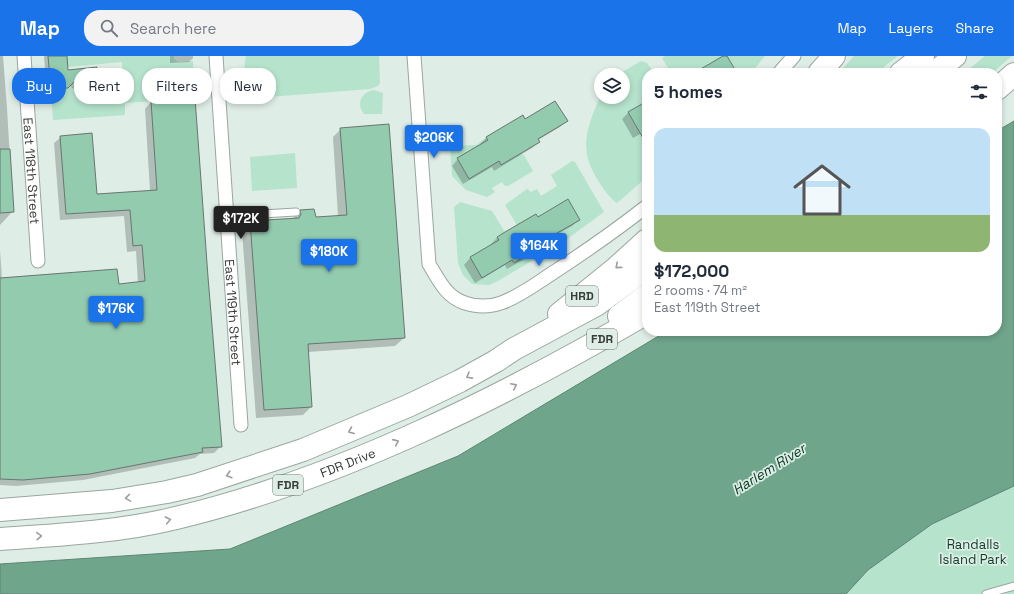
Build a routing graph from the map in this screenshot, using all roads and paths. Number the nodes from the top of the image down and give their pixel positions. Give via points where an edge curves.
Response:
1 (24, 56) edge
2 (216, 56) edge
3 (414, 56) edge
4 (794, 56) edge
5 (834, 56) edge
6 (923, 56) edge
7 (956, 56) edge
8 (783, 68) edge
9 (823, 68) edge
10 (907, 68) edge
11 (940, 68) edge
12 (642, 210) edge
13 (296, 212) dead end
14 (227, 216) junction
15 (642, 245) edge
16 (38, 261) dead end
17 (642, 272) edge
18 (642, 299) edge
19 (642, 316) edge
20 (514, 349) junction
21 (556, 364) junction
22 (241, 425) dead end
23 (0, 510) edge
24 (0, 539) edge
25 (1014, 586) edge
26 (986, 594) edge

1 - 16 street, East 118th Street
2 - 14 street, East 119th Street
3 - 12 street via 429,264 442,287 456,299 482,306 500,303 525,291 586,252
4 - 8 street
5 - 9 highway
6 - 10 highway
7 - 11 highway
13 - 14 lane
14 - 22 street, East 119th Street
15 -> 20 highway, HRD
17 - 20 highway via 596,305
18 - 21 highway
19 - 21 highway, FDR Drive / FDR
20 -> 23 highway, FDR via 460,381 357,428 303,450 205,482 112,501
24 -> 21 highway, FDR Drive / FDR via 118,529 230,504 392,444
25 - 26 lane

